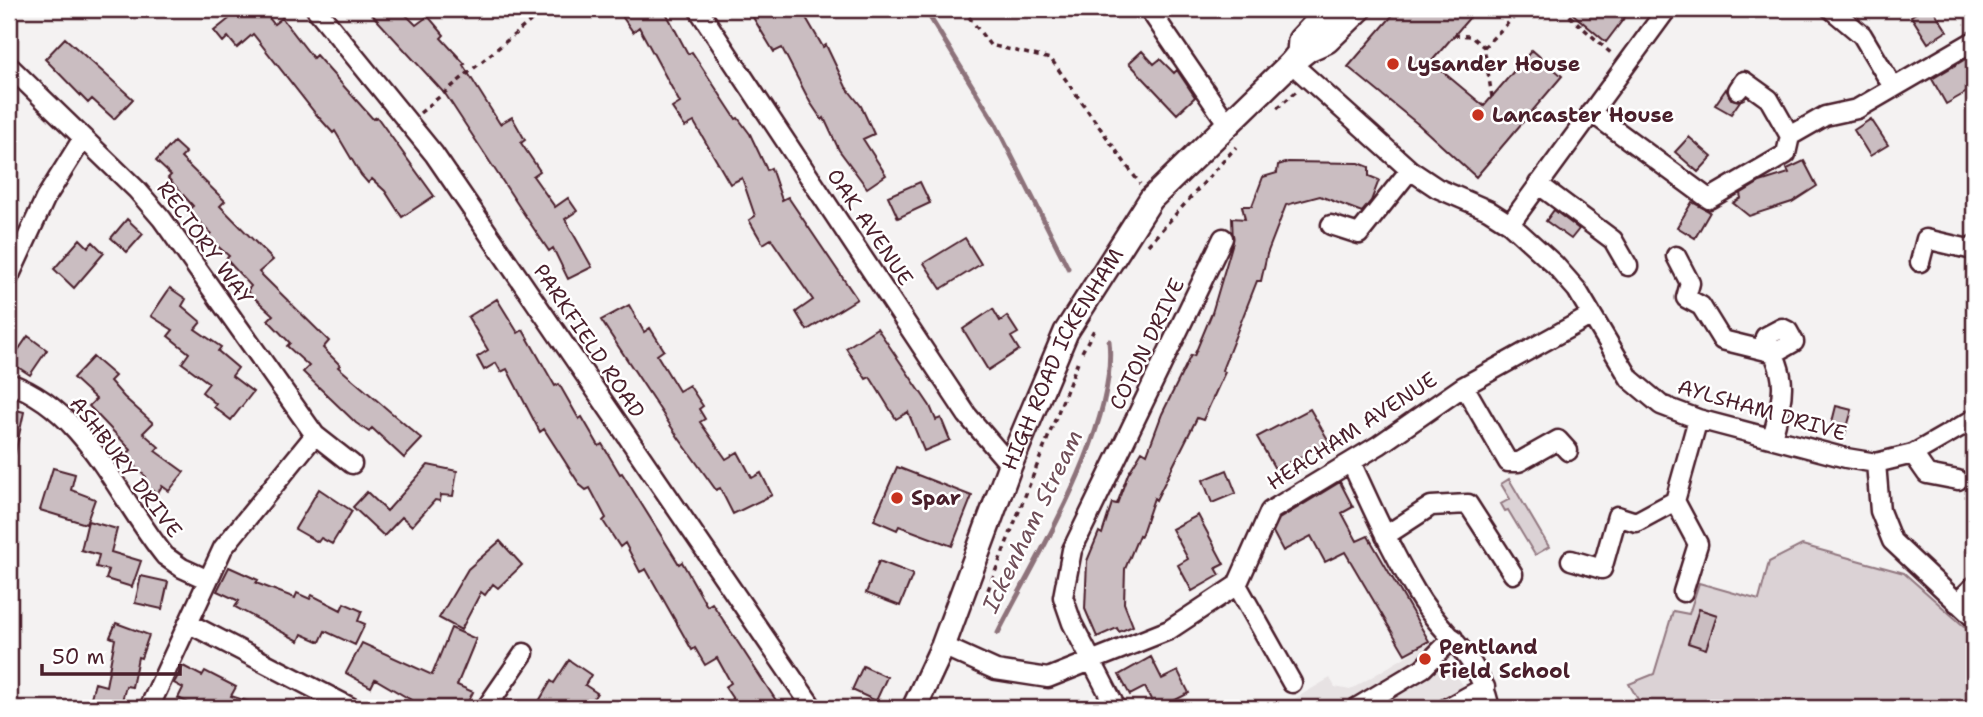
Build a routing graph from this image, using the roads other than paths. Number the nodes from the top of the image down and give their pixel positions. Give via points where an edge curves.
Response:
1 (316, 9) edge
2 (698, 9) edge
3 (1149, 9) edge
4 (1329, 9) edge
5 (1360, 9) edge
6 (1667, 9) edge
7 (1831, 9) edge
8 (1974, 41) edge
9 (1291, 63) junction
10 (9, 66) edge
11 (1893, 87) junction
12 (1738, 90) dead end
13 (1591, 112) junction
14 (1235, 134) junction
15 (1790, 136) junction
16 (83, 138) junction
17 (1410, 170) junction
18 (1538, 184) junction
19 (1510, 224) junction
20 (1331, 225) dead end
21 (1223, 238) dead end
22 (1973, 248) edge
23 (1676, 256) dead end
24 (1920, 262) dead end
25 (1628, 266) dead end
26 (9, 277) edge
27 (1592, 315) junction
28 (9, 383) edge
29 (1464, 386) junction
30 (1698, 419) junction
31 (1974, 419) edge
32 (315, 435) junction
33 (1772, 438) junction
34 (1568, 451) dead end
35 (1913, 454) junction
36 (1351, 462) junction
37 (1876, 463) junction
38 (352, 464) dead end
39 (1010, 465) junction
40 (1958, 480) dead end
41 (1675, 501) junction
42 (1385, 536) junction
43 (1571, 560) dead end
44 (1513, 574) dead end
45 (206, 579) junction
46 (1237, 585) junction
47 (1974, 586) edge
48 (1683, 592) dead end
49 (1957, 603) junction
50 (1974, 618) edge
51 (188, 623) junction
52 (1453, 638) junction
53 (943, 646) junction
54 (524, 653) dead end
55 (1093, 662) junction
56 (1292, 682) dead end
57 (1485, 687) junction
58 (149, 708) edge
59 (352, 708) edge
60 (486, 708) edge
61 (813, 708) edge
62 (914, 708) edge
63 (1116, 708) edge
64 (1356, 708) edge
65 (1447, 708) edge
66 (1490, 708) edge

1 - 61 street, PARKFIELD ROAD via 442,165
2 - 39 street, OAK AVENUE via 967,415
3 - 14 street
4 - 9 main road, HIGH ROAD ICKENHAM via 1300,40 1299,53
5 - 9 main road, HIGH ROAD ICKENHAM via 1327,41
6 - 13 street
7 - 11 street via 1862,34
8 - 11 street
9 - 14 main road, HIGH ROAD ICKENHAM
9 - 17 street, AYLSHAM DRIVE
10 - 16 street, RECTORY WAY
11 - 15 street via 1857,109 1825,116
12 - 15 street via 1744,81 1769,99
13 - 15 street via 1709,199 1786,154
13 - 18 street
14 - 39 main road, HIGH ROAD ICKENHAM via 1151,199 1066,332
16 - 26 street via 45,199
16 - 32 street, RECTORY WAY via 162,219
17 - 19 street, AYLSHAM DRIVE
17 - 20 street via 1359,234
18 - 19 street
18 - 25 street via 1613,240
19 - 27 street, AYLSHAM DRIVE via 1566,277
21 - 55 street, COTON DRIVE via 1072,550 1063,597
22 - 24 street via 1926,239
23 - 33 street via 1690,283 1686,298 1701,306 1722,340 1774,353 1782,367 1784,385
27 - 29 street, HEACHAM AVENUE
27 - 30 street, AYLSHAM DRIVE via 1622,369 1639,389 1661,405
28 - 45 street, ASHBURY DRIVE via 38,395 66,417 165,556
29 - 34 street via 1508,462 1519,462 1558,440
29 - 36 street, HEACHAM AVENUE
30 - 33 street, AYLSHAM DRIVE
30 - 41 street
31 - 35 street, AYLSHAM DRIVE
32 - 38 street, RECTORY WAY
32 - 45 street via 231,538
33 - 37 street, AYLSHAM DRIVE
35 - 37 street, AYLSHAM DRIVE
35 - 40 street via 1927,474
36 - 42 street
36 - 46 street, HEACHAM AVENUE via 1270,511
37 - 49 street via 1886,531
39 - 53 main road, HIGH ROAD ICKENHAM
41 - 43 street via 1636,522 1617,516 1602,569
41 - 48 street via 1698,544
42 - 44 street via 1431,506 1468,503
42 - 52 street via 1417,595
45 - 51 street
46 - 55 street via 1170,630
46 - 56 street
47 - 49 street
49 - 50 street
51 - 58 street
51 - 59 street
52 - 57 street via 1467,653
52 - 64 street via 1423,668
53 - 55 street via 996,670 1048,678
53 - 62 main road, HIGH ROAD ICKENHAM
54 - 60 street
55 - 63 street, COTON DRIVE
57 - 65 street
57 - 66 street

